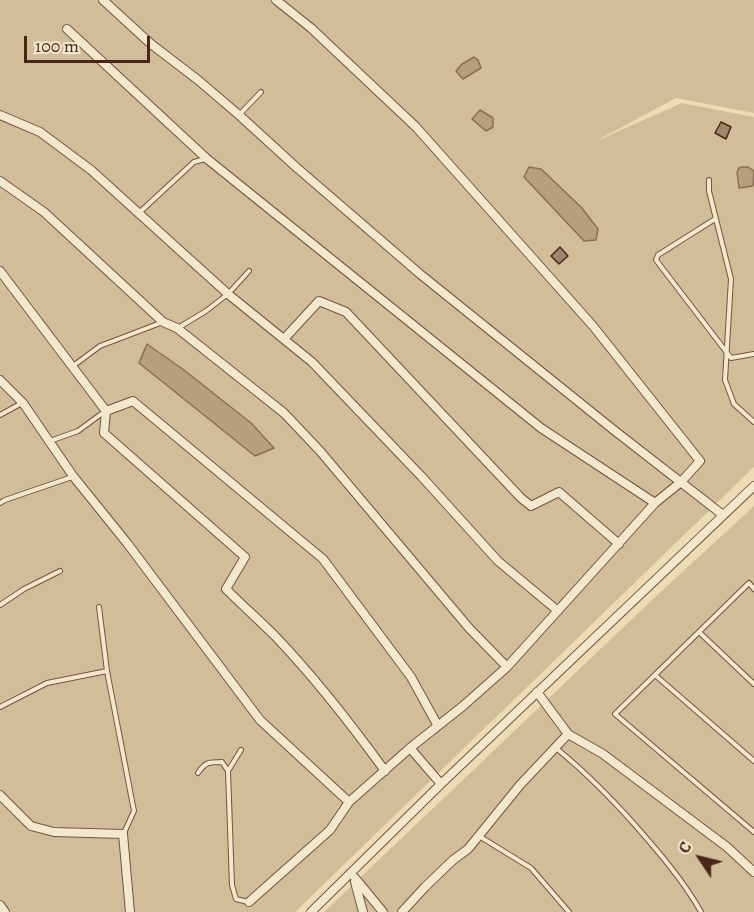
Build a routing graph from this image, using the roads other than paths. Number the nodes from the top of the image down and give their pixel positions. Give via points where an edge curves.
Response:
1 (103, 0) edge
2 (276, 0) edge
3 (67, 29) dead end
4 (261, 92) dead end
5 (0, 115) edge
6 (239, 115) junction
7 (206, 158) junction
8 (709, 180) dead end
9 (0, 181) edge
10 (139, 213) junction
11 (715, 219) junction
12 (0, 271) edge
13 (249, 272) dead end
14 (228, 294) junction
15 (163, 322) junction
16 (177, 328) junction
17 (284, 339) junction
18 (727, 353) junction
19 (754, 354) edge
20 (73, 367) junction
21 (0, 380) edge
22 (23, 403) junction
23 (106, 411) junction
24 (0, 415) edge
25 (754, 422) edge
26 (50, 442) junction
27 (73, 476) junction
28 (681, 482) junction
29 (754, 486) edge
30 (0, 503) edge
31 (654, 503) junction
32 (723, 515) junction
33 (619, 544) junction
34 (60, 571) dead end
35 (754, 589) edge
36 (0, 605) edge
37 (99, 607) dead end
38 (558, 611) junction
39 (699, 632) junction
40 (507, 667) junction
41 (107, 671) junction
42 (656, 675) junction
43 (754, 684) edge
44 (537, 692) junction
45 (0, 707) edge
46 (438, 726) junction
47 (568, 734) junction
48 (410, 748) junction
49 (556, 748) junction
50 (241, 750) dead end
51 (754, 761) edge
52 (228, 771) junction
53 (384, 771) junction
54 (198, 773) dead end
55 (441, 784) junction
56 (0, 795) edge
57 (349, 802) junction
58 (754, 832) edge
59 (123, 834) junction
60 (479, 835) junction
61 (753, 870) edge
62 (353, 875) junction
63 (249, 902) joint
64 (0, 904) edge
65 (5, 912) edge
66 (130, 912) edge
67 (311, 912) edge
68 (363, 912) edge
69 (382, 912) edge
70 (402, 912) edge
71 (569, 912) edge
72 (701, 912) edge

1 - 6 street
2 - 28 street via 416,127 593,326 700,461
3 - 7 street
4 - 6 lane
5 - 10 street via 40,132 92,170
6 - 28 street via 420,274
7 - 10 lane via 194,162
7 - 31 street via 541,428
8 - 11 lane
9 - 15 street via 44,212
10 - 14 street
11 - 18 lane via 731,279
11 - 18 lane via 656,260
12 - 20 street
13 - 14 lane
14 - 16 lane
14 - 17 street
15 - 16 street
15 - 20 lane via 100,346
16 - 40 street via 284,412
17 - 33 street via 319,301 346,312 520,498 531,506 559,492
17 - 38 street via 339,389 498,561
18 - 19 lane via 732,358
18 - 25 lane via 724,380 734,404
20 - 23 street
21 - 22 street
22 - 24 lane
22 - 26 street
23 - 26 lane via 78,431
23 - 46 street via 133,401 323,559 411,677
23 - 53 street via 104,433 245,556 226,589 302,666
26 - 27 street
27 - 30 lane
27 - 57 street via 260,720
28 - 31 street
28 - 32 street
29 - 32 street
31 - 33 street
32 - 44 street
33 - 38 street
34 - 36 lane
35 - 39 lane via 749,583
37 - 41 lane
38 - 40 street
39 - 42 lane
39 - 43 lane
40 - 46 street
41 - 45 lane via 47,683
41 - 59 lane via 134,811
42 - 51 lane
42 - 58 lane via 615,714
44 - 47 street
44 - 55 street
46 - 48 street
47 - 49 street
47 - 61 street via 603,754
48 - 53 street
48 - 55 street
49 - 60 street via 519,785
49 - 72 lane via 626,814 678,875
50 - 52 lane
52 - 54 lane via 222,762 210,762
52 - 63 lane via 232,885 236,899
53 - 57 street
55 - 62 street
56 - 59 street via 31,826 54,832
57 - 63 street via 330,830
59 - 66 street
60 - 70 street
60 - 71 lane via 531,868
62 - 67 street
62 - 68 street
62 - 69 street
64 - 65 street

